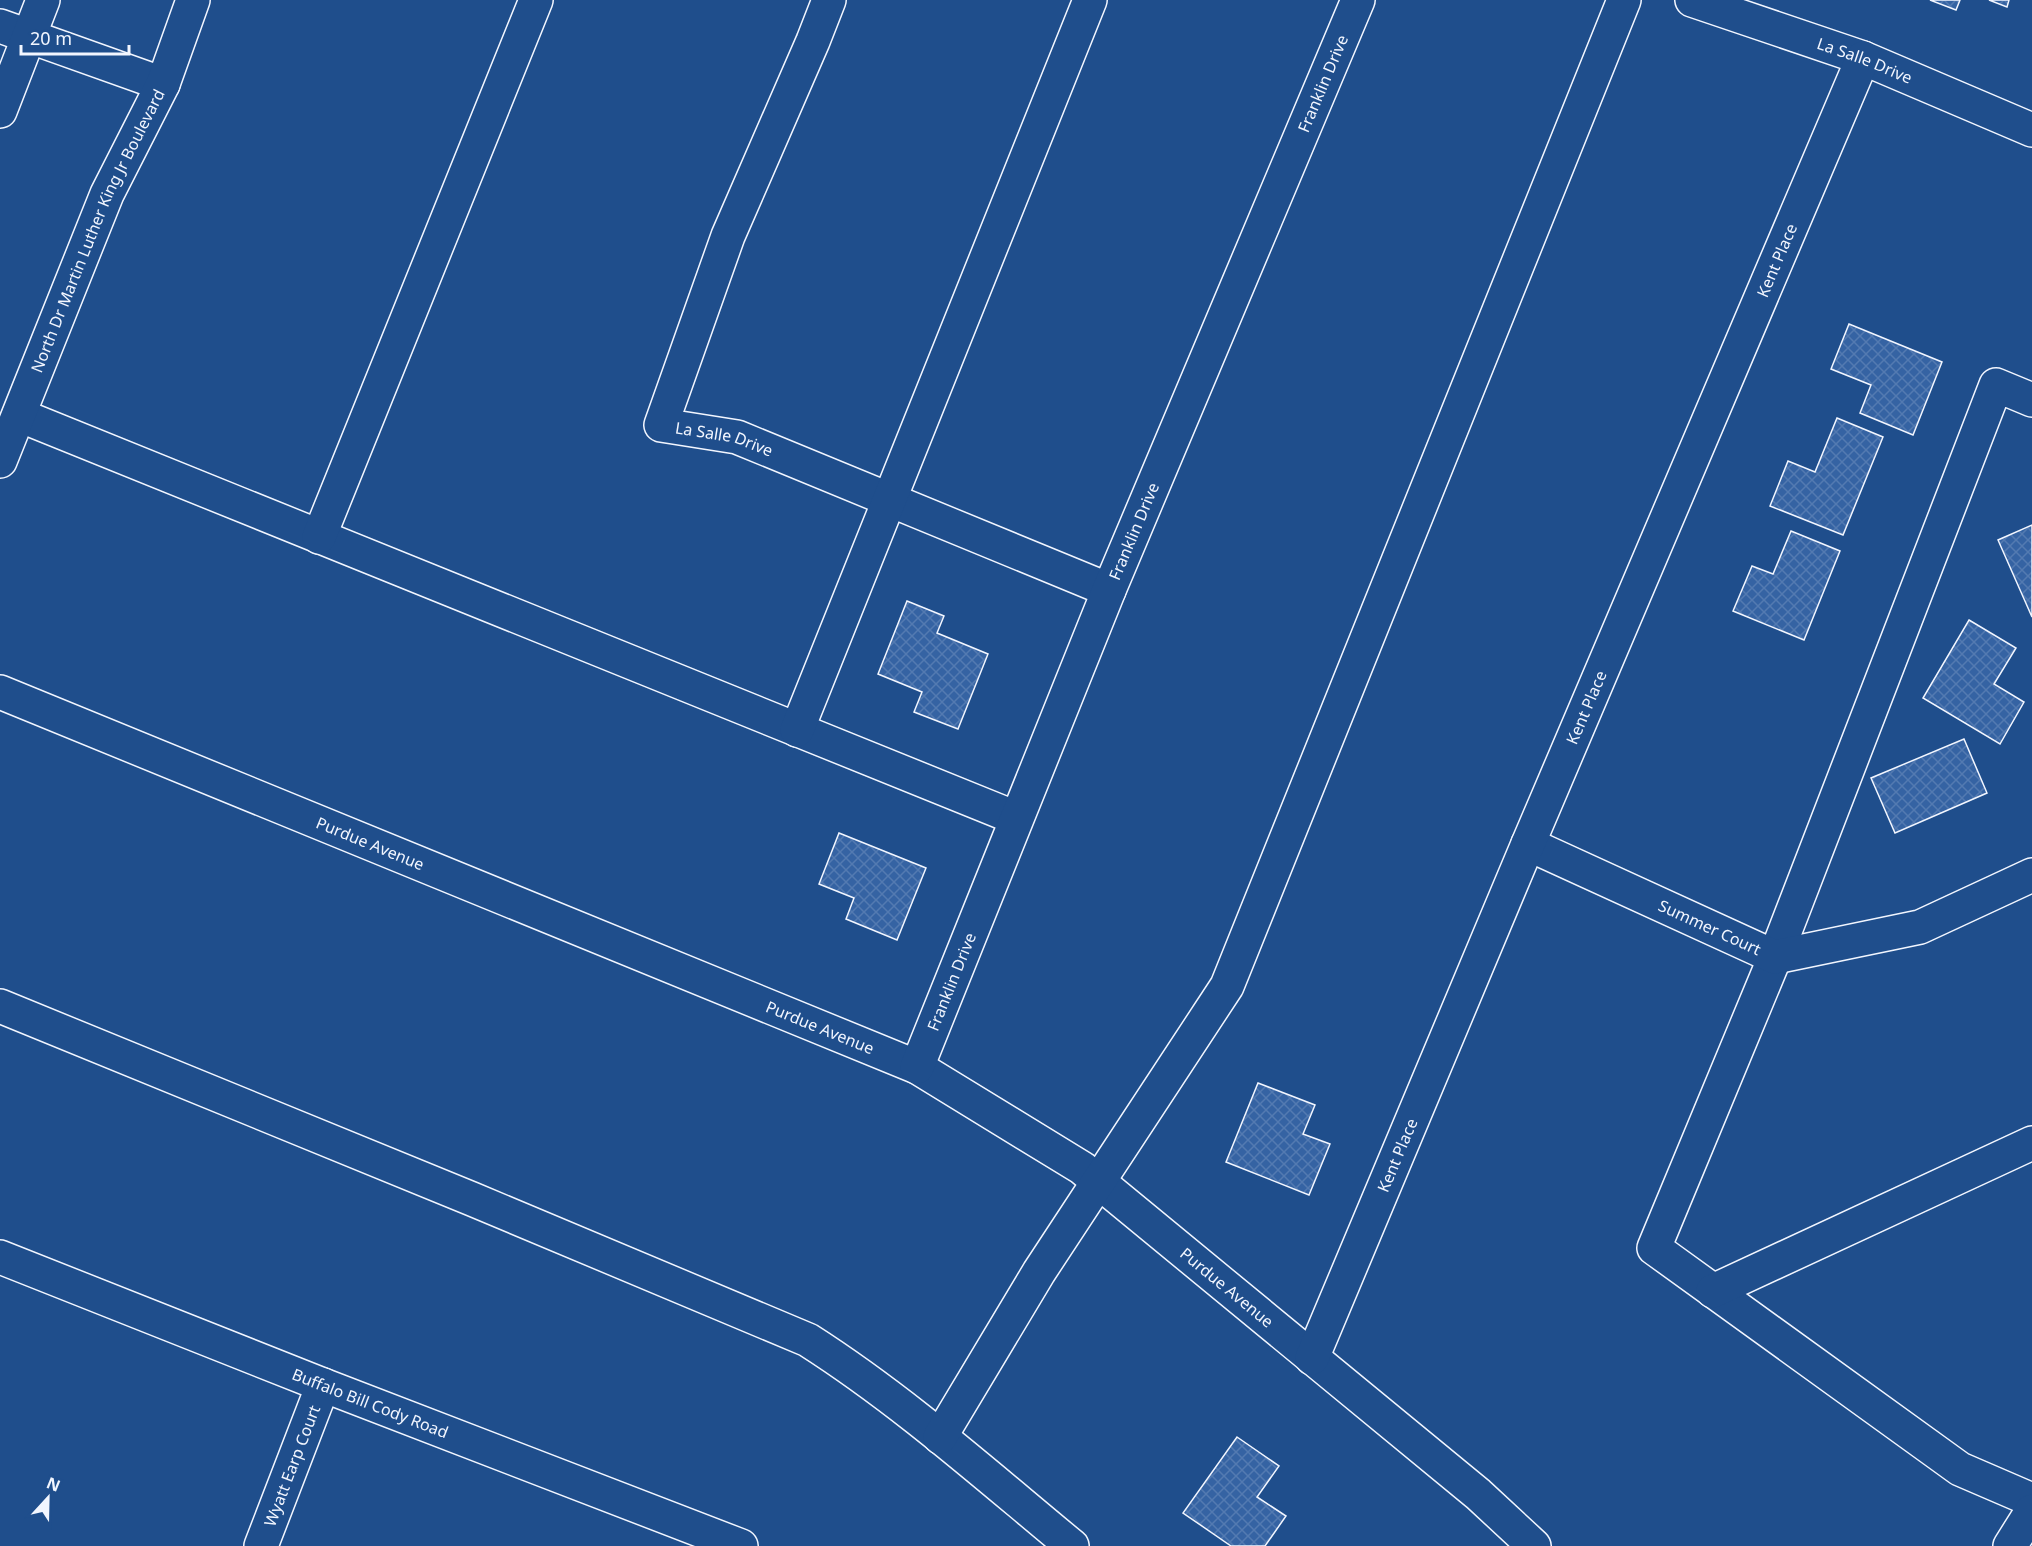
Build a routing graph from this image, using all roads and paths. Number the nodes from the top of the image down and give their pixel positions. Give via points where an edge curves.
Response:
1 (43, 0) edge
2 (193, 0) edge
3 (536, 0) edge
4 (829, 0) edge
5 (1090, 0) edge
6 (1358, 0) edge
7 (1624, 0) edge
8 (1692, 0) edge
9 (14, 32) edge
10 (1863, 58) junction
11 (163, 84) junction
12 (0, 111) edge
13 (2032, 130) edge
14 (2032, 400) edge
15 (19, 415) junction
16 (0, 461) edge
17 (890, 499) junction
18 (319, 537) junction
19 (1109, 590) junction
20 (0, 692) edge
21 (797, 730) junction
22 (1016, 818) junction
23 (1528, 844) junction
24 (2032, 875) edge
25 (1775, 957) junction
26 (0, 1006) edge
27 (917, 1067) junction
28 (2032, 1143) edge
29 (1098, 1182) junction
30 (0, 1257) edge
31 (1713, 1291) junction
32 (1312, 1358) junction
33 (323, 1385) junction
34 (940, 1437) junction
35 (2032, 1500) edge
36 (2032, 1511) edge
37 (691, 1537) edge
38 (261, 1546) edge
39 (741, 1546) edge
40 (1072, 1546) edge
41 (1534, 1546) edge
42 (2010, 1546) edge

1 - 9 street
2 - 11 street, North Dr Martin Luther King Jr Boulevard
3 - 18 street
4 - 17 street, La Salle Drive via 728,236 661,425 736,437
5 - 17 street
6 - 19 street, Franklin Drive
7 - 29 street via 1227,986
8 - 10 street, La Salle Drive
9 - 11 street
9 - 12 street
10 - 13 street, La Salle Drive
10 - 23 street, Kent Place
11 - 15 street, North Dr Martin Luther King Jr Boulevard via 107,194
14 - 25 street via 1996,385
15 - 16 street, North Dr Martin Luther King Jr Boulevard
15 - 18 street
17 - 19 street, La Salle Drive
17 - 21 street
18 - 21 street
19 - 22 street, Franklin Drive
20 - 27 street, Purdue Avenue
21 - 22 street
22 - 27 street, Franklin Drive
23 - 25 street, Summer Court
23 - 32 street, Kent Place
24 - 25 street, Summer Court via 1920,927
25 - 31 street via 1654,1248
26 - 34 street via 808,1340
27 - 29 street, Purdue Avenue via 1082,1168
28 - 31 street
29 - 32 street, Purdue Avenue
29 - 34 street
30 - 33 street, Buffalo Bill Cody Road
31 - 35 street via 1960,1469
32 - 41 street, Purdue Avenue via 1478,1494
33 - 37 street, Buffalo Bill Cody Road
33 - 38 street, Wyatt Earp Court
34 - 40 street
36 - 42 street
37 - 39 street, Buffalo Bill Cody Road

